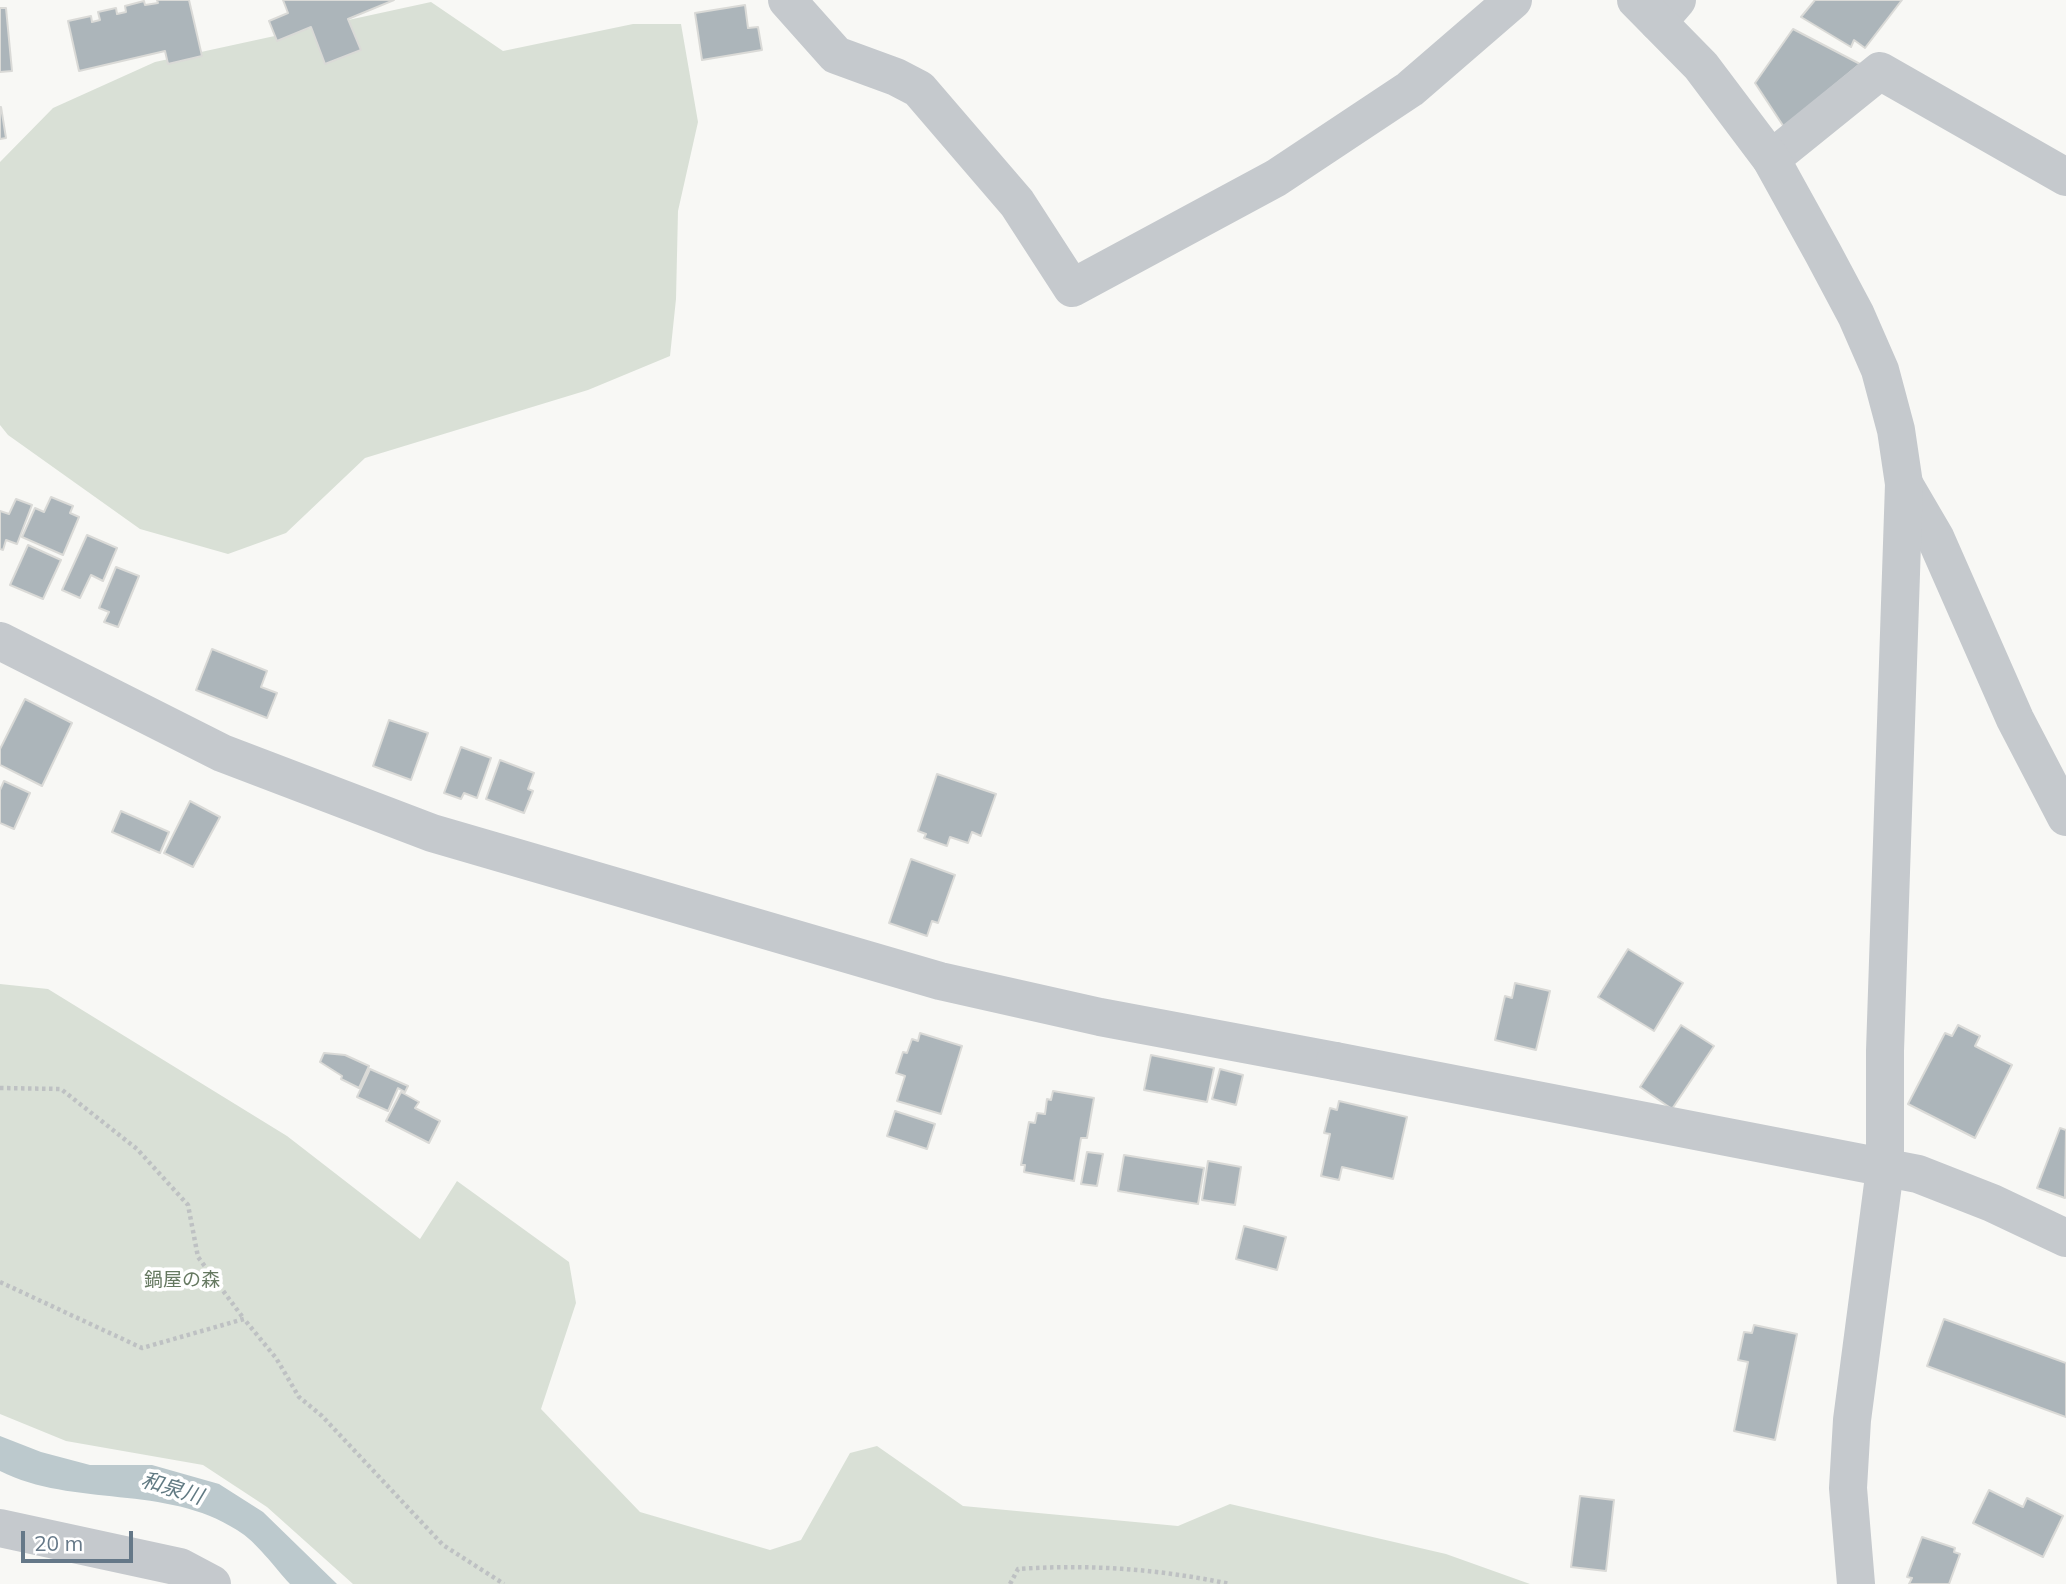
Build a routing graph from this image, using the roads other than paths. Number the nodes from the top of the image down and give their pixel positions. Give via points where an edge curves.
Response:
1 (787, 0) edge
2 (1513, 0) edge
3 (1663, 5) edge
4 (1771, 159) junction
5 (2066, 177) edge
6 (1903, 484) junction
7 (0, 641) edge
8 (2066, 817) edge
9 (1885, 1169) junction
10 (2066, 1238) edge
11 (0, 1528) edge
12 (199, 1581) edge
13 (1856, 1584) edge

1 - 2 street via 836,55 919,89 1017,203 1072,288 1276,178 1410,89
3 - 4 street via 1701,66
4 - 5 street via 1880,71
4 - 6 street via 1856,315 1880,370 1896,430
6 - 8 street via 1935,537 2015,719
6 - 9 street
7 - 9 street via 222,752 432,833 940,981 1100,1017
9 - 10 street via 1918,1174 1992,1202
9 - 13 street via 1852,1420 1848,1488
11 - 12 street via 180,1567

